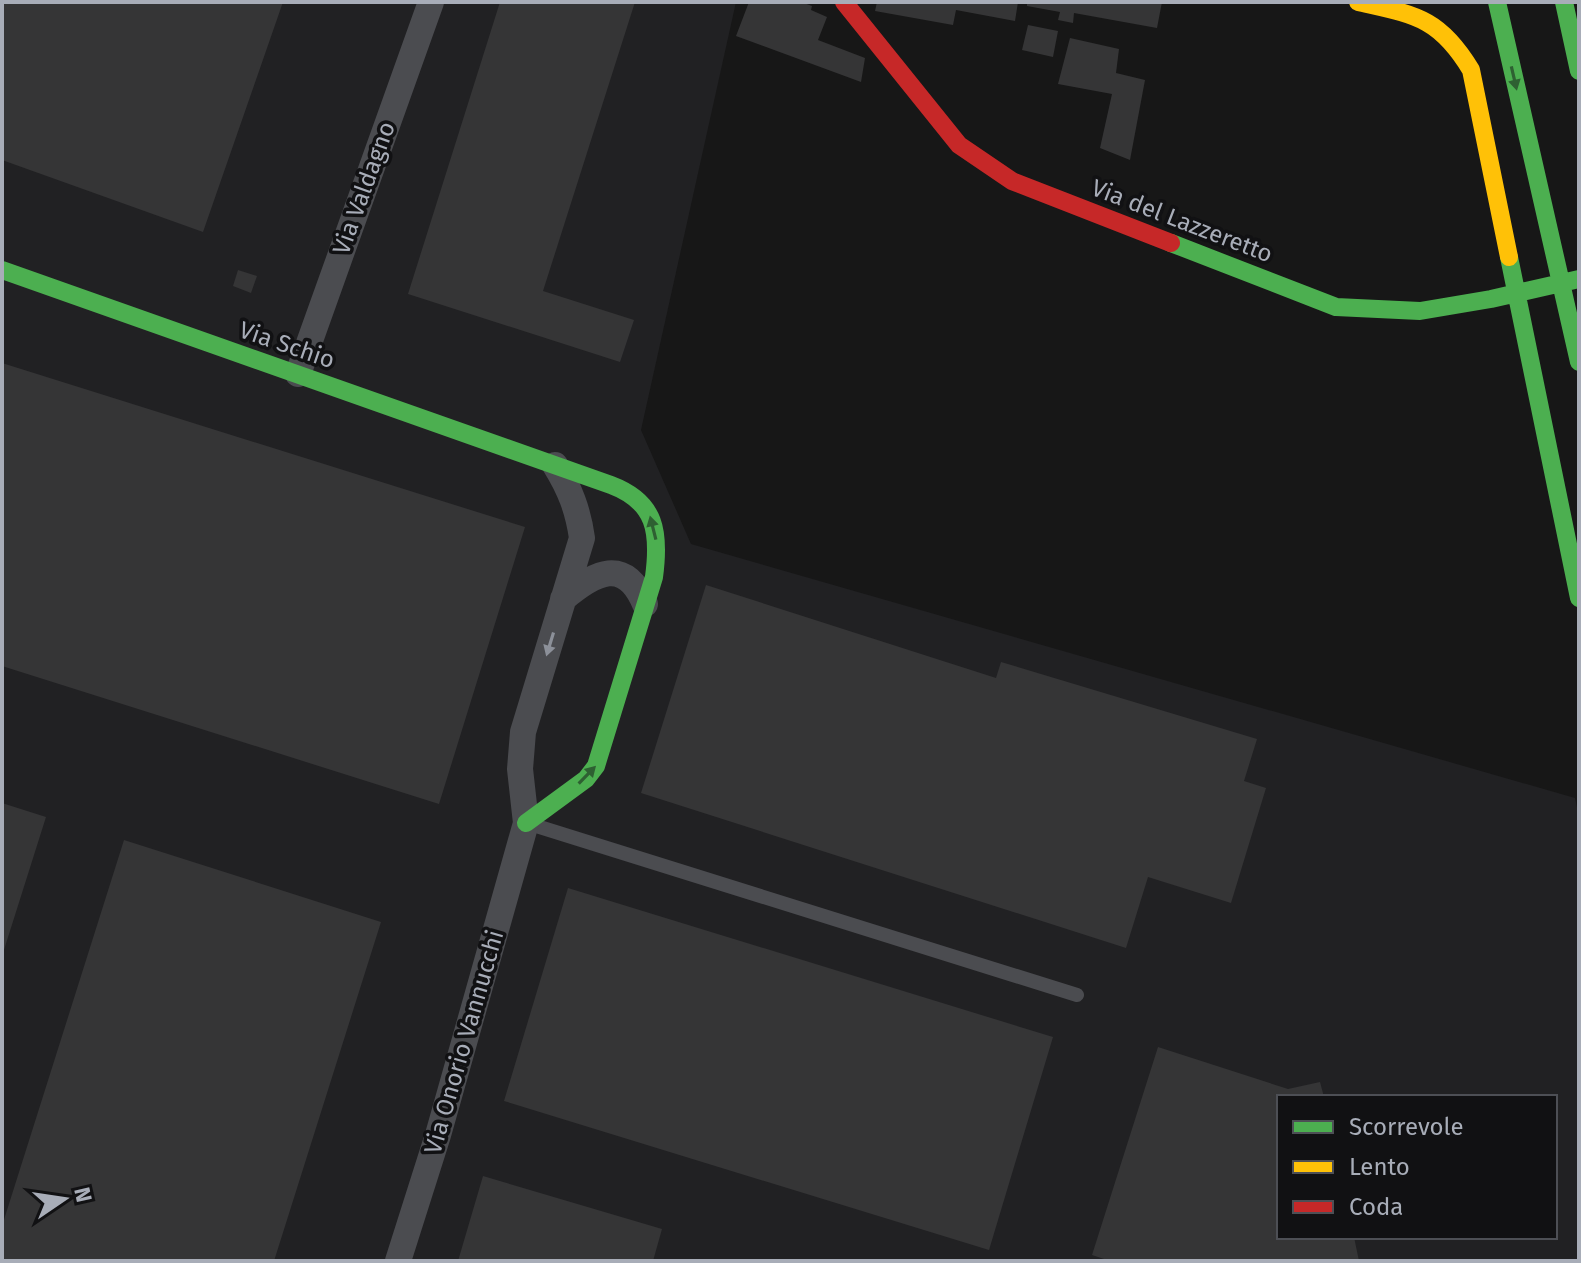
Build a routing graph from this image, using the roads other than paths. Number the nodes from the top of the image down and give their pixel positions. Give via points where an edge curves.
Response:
1 (431, 2) edge
2 (844, 2) edge
3 (1358, 2) edge
4 (1497, 2) edge
5 (1564, 2) edge
6 (1579, 71) edge
7 (2, 270) edge
8 (1579, 279) edge
9 (1579, 362) edge
10 (298, 374) junction
11 (555, 465) junction
12 (1579, 598) edge
13 (563, 599) junction
14 (645, 604) junction
15 (526, 823) junction
16 (1077, 995) dead end
17 (398, 1261) edge

1 - 10 street, Via Valdagno
2 - 8 main road, Via del Lazzeretto via 959,145 1012,181 1336,307 1420,311
3 - 12 main road via 1423,18 1442,29 1471,70
4 -> 9 main road
5 - 6 main road
7 - 10 main road, Via Schio
10 - 11 main road, Via Schio
11 - 13 street, Via Onorio Vannucchi via 570,490 582,538
14 -> 11 main road via 657,556 652,519 644,504 632,493
13 - 14 street via 609,572 628,577
13 -> 15 street, Via Onorio Vannucchi via 520,748
15 -> 14 main road via 596,766
15 - 16 lane
15 - 17 street, Via Onorio Vannucchi

